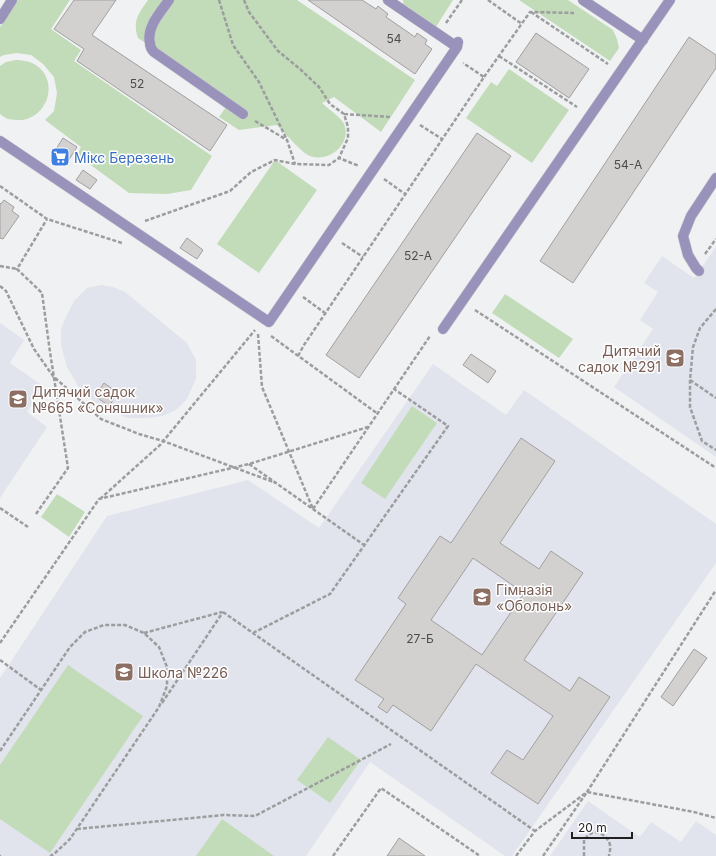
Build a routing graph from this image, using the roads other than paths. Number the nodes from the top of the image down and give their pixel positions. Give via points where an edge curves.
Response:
1 (12, 0) edge
2 (169, 0) edge
3 (388, 0) edge
4 (583, 0) edge
5 (670, 0) edge
6 (0, 19) edge
7 (643, 40) junction
8 (243, 114) dead end
9 (0, 141) edge
10 (716, 178) edge
11 (699, 271) dead end
12 (443, 329) dead end

1 - 6 lane
2 - 8 lane via 149,34 154,52
3 - 9 lane via 455,48 269,322
4 - 7 lane
5 - 7 lane
7 - 12 lane
10 - 11 lane via 691,216 683,236 688,255

